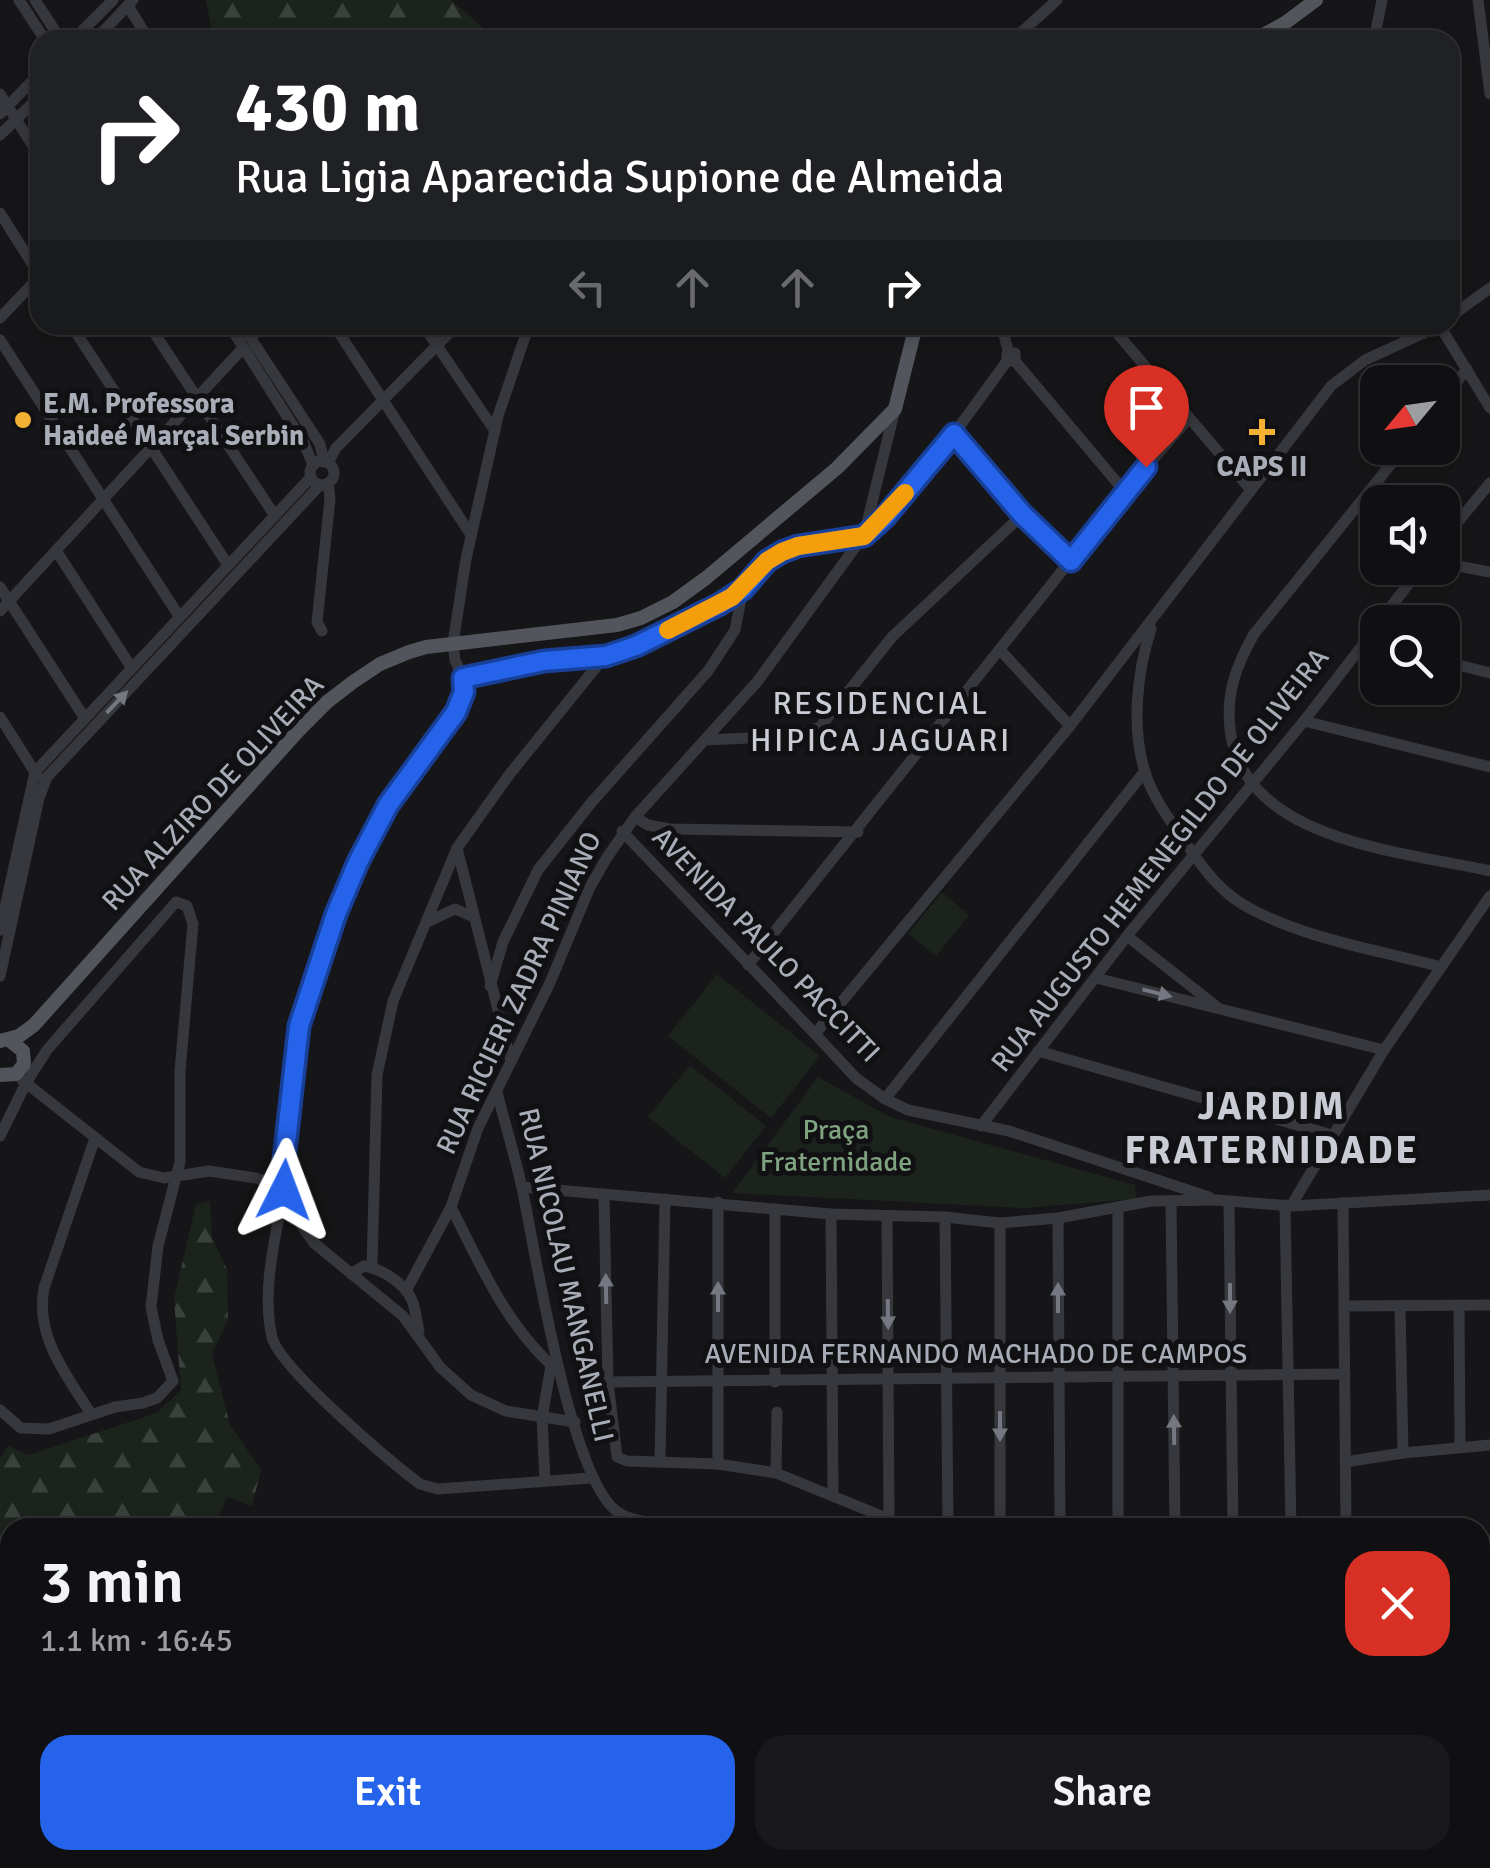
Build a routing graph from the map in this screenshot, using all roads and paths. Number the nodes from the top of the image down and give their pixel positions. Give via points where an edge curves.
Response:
1 (19, 0) edge
2 (35, 0) edge
3 (113, 0) edge
4 (1057, 0) edge
5 (1316, 0) edge
6 (1382, 0) edge
7 (1478, 0) edge
8 (130, 3) edge
9 (38, 30) edge
10 (54, 30) edge
11 (83, 30) edge
12 (104, 30) edge
13 (144, 30) edge
14 (1024, 30) edge
15 (1270, 30) edge
16 (1376, 30) edge
17 (30, 83) edge
18 (0, 94) edge
19 (1490, 94) edge
20 (30, 105) edge
21 (4, 110) edge
22 (16, 118) junction
23 (0, 135) edge
24 (30, 140) edge
25 (0, 212) edge
26 (30, 260) edge
27 (30, 286) edge
28 (1490, 288) edge
29 (1460, 310) edge
30 (0, 318) edge
31 (77, 335) edge
32 (156, 335) edge
33 (239, 335) edge
34 (245, 335) edge
35 (255, 335) edge
36 (340, 335) edge
37 (430, 335) edge
38 (446, 335) edge
39 (526, 335) edge
40 (913, 335) edge
41 (1003, 335) edge
42 (1118, 335) edge
43 (1420, 335) edge
44 (1446, 335) edge
45 (0, 340) edge
46 (247, 343) junction
47 (436, 345) junction
48 (1010, 358) junction
49 (1467, 369) junction
50 (1460, 378) edge
51 (198, 396) junction
52 (382, 401) junction
53 (1490, 408) edge
54 (894, 409) junction
55 (1189, 418) junction
56 (495, 430) junction
57 (954, 434) junction
58 (150, 448) junction
59 (1390, 465) edge
60 (321, 473) junction
61 (1490, 483) edge
62 (1250, 489) junction
63 (1126, 492) junction
64 (104, 500) junction
65 (1022, 514) junction
66 (275, 516) junction
67 (1460, 519) edge
68 (472, 536) junction
69 (864, 536) junction
70 (57, 552) junction
71 (1071, 561) junction
72 (228, 565) junction
73 (1460, 566) edge
74 (1490, 572) edge
75 (1408, 585) edge
76 (0, 587) edge
77 (743, 589) junction
78 (1393, 605) edge
79 (5, 606) edge
80 (1159, 613) junction
81 (180, 616) junction
82 (322, 631) dead end
83 (453, 644) junction
84 (1002, 651) junction
85 (606, 656) junction
86 (1360, 657) edge
87 (1460, 666) edge
88 (132, 668) junction
89 (1490, 673) edge
90 (463, 678) junction
91 (0, 717) edge
92 (84, 718) junction
93 (1304, 721) junction
94 (1070, 726) junction
95 (706, 740) junction
96 (1490, 767) edge
97 (1144, 772) junction
98 (40, 777) junction
99 (1250, 782) junction
100 (635, 817) junction
101 (622, 832) junction
102 (858, 832) junction
103 (457, 848) junction
104 (1194, 854) junction
105 (1490, 871) edge
106 (3, 896) edge
107 (1490, 896) edge
108 (474, 917) junction
109 (425, 923) junction
110 (0, 930) edge
111 (1127, 936) junction
112 (748, 966) junction
113 (1442, 966) junction
114 (0, 976) edge
115 (1096, 978) junction
116 (490, 986) junction
117 (1219, 1008) junction
118 (34, 1025) junction
119 (816, 1034) junction
120 (4, 1040) edge
121 (1384, 1050) junction
122 (1038, 1051) junction
123 (25, 1057) junction
124 (511, 1061) junction
125 (10, 1078) edge
126 (497, 1092) junction
127 (885, 1099) junction
128 (981, 1126) junction
129 (0, 1136) edge
130 (1332, 1136) junction
131 (95, 1138) junction
132 (1149, 1177) junction
133 (178, 1178) junction
134 (522, 1186) junction
135 (284, 1190) junction
136 (1490, 1195) edge
137 (604, 1196) junction
138 (664, 1199) junction
139 (1223, 1200) junction
140 (1151, 1201) junction
141 (718, 1202) junction
142 (1171, 1203) junction
143 (1343, 1203) junction
144 (1288, 1206) junction
145 (450, 1207) junction
146 (1118, 1207) junction
147 (775, 1209) junction
148 (831, 1214) junction
149 (887, 1216) junction
150 (945, 1217) junction
151 (1058, 1218) junction
152 (1000, 1223) junction
153 (372, 1267) junction
154 (350, 1274) junction
155 (406, 1291) junction
156 (1490, 1304) edge
157 (1345, 1306) junction
158 (1459, 1306) junction
159 (1400, 1307) junction
160 (410, 1318) junction
161 (552, 1366) junction
162 (1344, 1374) junction
163 (562, 1376) junction
164 (1118, 1377) junction
165 (1231, 1377) junction
166 (1288, 1377) junction
167 (1058, 1378) junction
168 (1174, 1378) junction
169 (946, 1379) junction
170 (1000, 1379) junction
171 (888, 1380) junction
172 (718, 1381) junction
173 (831, 1381) junction
174 (608, 1382) junction
175 (662, 1382) junction
176 (775, 1382) junction
177 (0, 1410) edge
178 (776, 1412) dead end
179 (92, 1414) junction
180 (542, 1418) junction
181 (576, 1422) junction
182 (1490, 1445) edge
183 (1460, 1447) junction
184 (1403, 1452) junction
185 (660, 1461) junction
186 (1345, 1462) junction
187 (718, 1464) junction
188 (776, 1473) junction
189 (591, 1478) junction
190 (545, 1481) junction
191 (833, 1494) junction
192 (630, 1518) edge
193 (889, 1518) joint
194 (948, 1518) edge
195 (1000, 1518) edge
196 (1060, 1518) edge
197 (1118, 1518) edge
198 (1175, 1518) edge
199 (1233, 1518) edge
200 (1290, 1518) edge
201 (1346, 1518) edge

1 - 9 street
2 - 10 street
3 - 11 street
4 - 14 street
5 - 15 main road
6 - 16 street
7 - 19 street
8 - 12 street
8 - 13 street
17 - 21 street
18 - 21 street
20 - 22 street
21 - 22 street
22 - 23 street
22 - 24 street
25 - 26 street
27 - 30 street
28 - 29 street
31 - 58 street
32 - 51 street
33 - 46 street
34 - 46 street
35 - 46 street
36 - 52 street
37 - 47 street
38 - 47 street
39 - 56 street
40 - 54 main road, RUA ALZIRO DE OLIVEIRA
41 - 48 street
42 - 55 street
43 - 62 street via 1331,386
44 - 49 street
45 - 64 street
46 - 51 street
46 - 60 street
47 - 52 street
47 - 56 street
48 - 57 street
48 - 63 street
49 - 50 street
49 - 53 street
51 - 58 street
51 - 66 street
52 - 60 street
52 - 68 street
54 - 69 street, RUA RICIERI ZADRA PINIANO
54 - 83 main road, RUA ALZIRO DE OLIVEIRA via 837,468 673,602 617,625
55 - 62 street
55 - 63 street
56 - 68 street
57 - 65 street
57 - 69 street
58 - 64 street
58 - 72 street
59 - 99 street via 1237,664 1230,728
60 - 66 street
60 - 82 street via 330,499 316,622
98 -> 60 street
61 - 67 street
62 - 80 street
63 - 71 street
64 - 70 street
64 - 81 street
65 - 71 street
65 - 95 street via 892,637 820,728 794,736
66 - 72 street
68 - 83 street
69 - 77 street via 782,552
69 - 95 street, RUA RICIERI ZADRA PINIANO
70 - 79 street
70 - 88 street
71 - 84 street
72 - 81 street
73 - 74 street
75 - 78 street, RUA AUGUSTO HEMENEGILDO DE OLIVEIRA
76 - 79 street
77 - 85 street
77 - 116 street via 735,630 708,672 538,870
79 - 92 street
80 - 94 street
80 - 97 street via 1140,677
81 - 88 street
83 - 90 street
83 - 118 main road, RUA ALZIRO DE OLIVEIRA via 426,646 380,664 327,702
84 - 94 street
84 - 102 street
85 - 90 street
85 - 103 street
86 - 93 street, RUA AUGUSTO HEMENEGILDO DE OLIVEIRA
87 - 89 street
88 - 92 street
90 - 135 street via 456,712 388,805 336,914 299,1026
91 - 98 street
92 - 98 street
93 - 96 street
93 - 99 street, RUA AUGUSTO HEMENEGILDO DE OLIVEIRA
94 - 119 street
95 - 100 street, RUA RICIERI ZADRA PINIANO
97 - 104 street
97 - 127 street
98 - 106 street
98 - 114 street
99 - 104 street, RUA AUGUSTO HEMENEGILDO DE OLIVEIRA
99 - 105 street via 1272,806 1308,826
100 - 101 street, RUA RICIERI ZADRA PINIANO
100 - 102 street via 670,829
101 - 112 street, AVENIDA PAULO PACCITTI
101 - 124 street, RUA RICIERI ZADRA PINIANO
102 - 112 street
103 - 108 street
103 - 109 street
104 - 111 street, RUA AUGUSTO HEMENEGILDO DE OLIVEIRA
104 - 113 street via 1220,888 1276,922
106 - 110 street
107 - 113 street
108 - 109 street via 455,909
108 - 116 street
109 - 153 street via 394,1001 378,1075
111 - 115 street, RUA AUGUSTO HEMENEGILDO DE OLIVEIRA
111 - 117 street
112 - 119 street, AVENIDA PAULO PACCITTI
113 - 121 street
115 -> 117 street
115 - 122 street, RUA AUGUSTO HEMENEGILDO DE OLIVEIRA
116 - 124 street
117 - 121 street
118 - 120 main road, RUA ALZIRO DE OLIVEIRA
118 - 123 main road, RUA ALZIRO DE OLIVEIRA
119 - 127 street, AVENIDA PAULO PACCITTI via 840,1064
120 - 123 main road, RUA ALZIRO DE OLIVEIRA via 20,1046
121 - 130 street
122 - 128 street, RUA AUGUSTO HEMENEGILDO DE OLIVEIRA
122 - 130 street
123 - 125 main road, RUA ALZIRO DE OLIVEIRA
124 - 126 street, RUA RICIERI ZADRA PINIANO
125 - 129 street
125 - 131 street
125 - 133 street via 47,1050 176,902 187,906 194,924
126 - 134 street, RUA NICOLAU MANGANELLI
126 - 145 street, RUA RICIERI ZADRA PINIANO
127 - 128 street, AVENIDA PAULO PACCITTI
128 - 132 street, AVENIDA PAULO PACCITTI
130 - 144 street
131 - 133 street via 139,1172
131 - 179 street via 40,1309 52,1351
132 - 139 street, AVENIDA PAULO PACCITTI
132 - 140 street
133 - 135 street via 209,1171
133 - 179 street via 152,1296 154,1326 172,1375 168,1390
134 - 137 street
134 - 163 street, RUA NICOLAU MANGANELLI
135 - 154 street via 314,1243
135 - 190 street via 270,1328 278,1352 298,1376 420,1484 438,1490
136 - 143 street
137 - 138 street
174 -> 137 street
138 - 141 street
138 - 175 street
139 - 142 street
139 - 144 street
139 -> 165 street
140 - 142 street
140 - 146 street
141 - 147 street
172 -> 141 street
142 - 168 street
143 - 144 street
143 - 157 street
144 - 166 street
145 - 155 street, RUA RICIERI ZADRA PINIANO
145 - 161 street via 506,1313
146 - 151 street
146 - 164 street
147 - 148 street
147 - 176 street
148 - 149 street
148 - 173 street
149 - 150 street
149 -> 171 street
150 - 152 street
150 - 169 street
151 - 152 street
167 -> 151 street
152 - 170 street
153 - 154 street
153 - 155 street
154 - 160 street
155 - 160 street
156 - 158 street
157 - 159 street
157 - 162 street
158 - 159 street
158 - 183 street
159 - 184 street
160 - 180 street via 440,1367 472,1395
161 - 163 street
161 - 180 street
162 - 166 street, AVENIDA FERNANDO MACHADO DE CAMPOS
162 - 186 street
163 - 181 street, RUA NICOLAU MANGANELLI
164 - 167 street, AVENIDA FERNANDO MACHADO DE CAMPOS
164 - 168 street, AVENIDA FERNANDO MACHADO DE CAMPOS
164 - 197 street
165 - 166 street, AVENIDA FERNANDO MACHADO DE CAMPOS
165 - 168 street, AVENIDA FERNANDO MACHADO DE CAMPOS
165 - 199 street
166 - 200 street
167 - 170 street, AVENIDA FERNANDO MACHADO DE CAMPOS
167 - 196 street
198 -> 168 street
169 - 170 street, AVENIDA FERNANDO MACHADO DE CAMPOS
169 - 171 street, AVENIDA FERNANDO MACHADO DE CAMPOS
169 - 194 street
170 -> 195 street
171 - 173 street, AVENIDA FERNANDO MACHADO DE CAMPOS
171 - 193 street
172 - 175 street, AVENIDA FERNANDO MACHADO DE CAMPOS
172 - 176 street, AVENIDA FERNANDO MACHADO DE CAMPOS
172 - 187 street
173 - 176 street, AVENIDA FERNANDO MACHADO DE CAMPOS
173 - 191 street
174 - 175 street, AVENIDA FERNANDO MACHADO DE CAMPOS
174 - 185 street via 617,1457
175 - 185 street
177 - 179 street via 21,1428 49,1429
178 - 188 street
180 - 181 street
180 - 190 street
181 - 189 street, RUA NICOLAU MANGANELLI
182 - 183 street
183 - 184 street
184 - 186 street
185 - 187 street
186 - 201 street
187 - 188 street
188 - 191 street
189 - 190 street
189 - 192 street, RUA NICOLAU MANGANELLI via 614,1510
191 - 193 street

